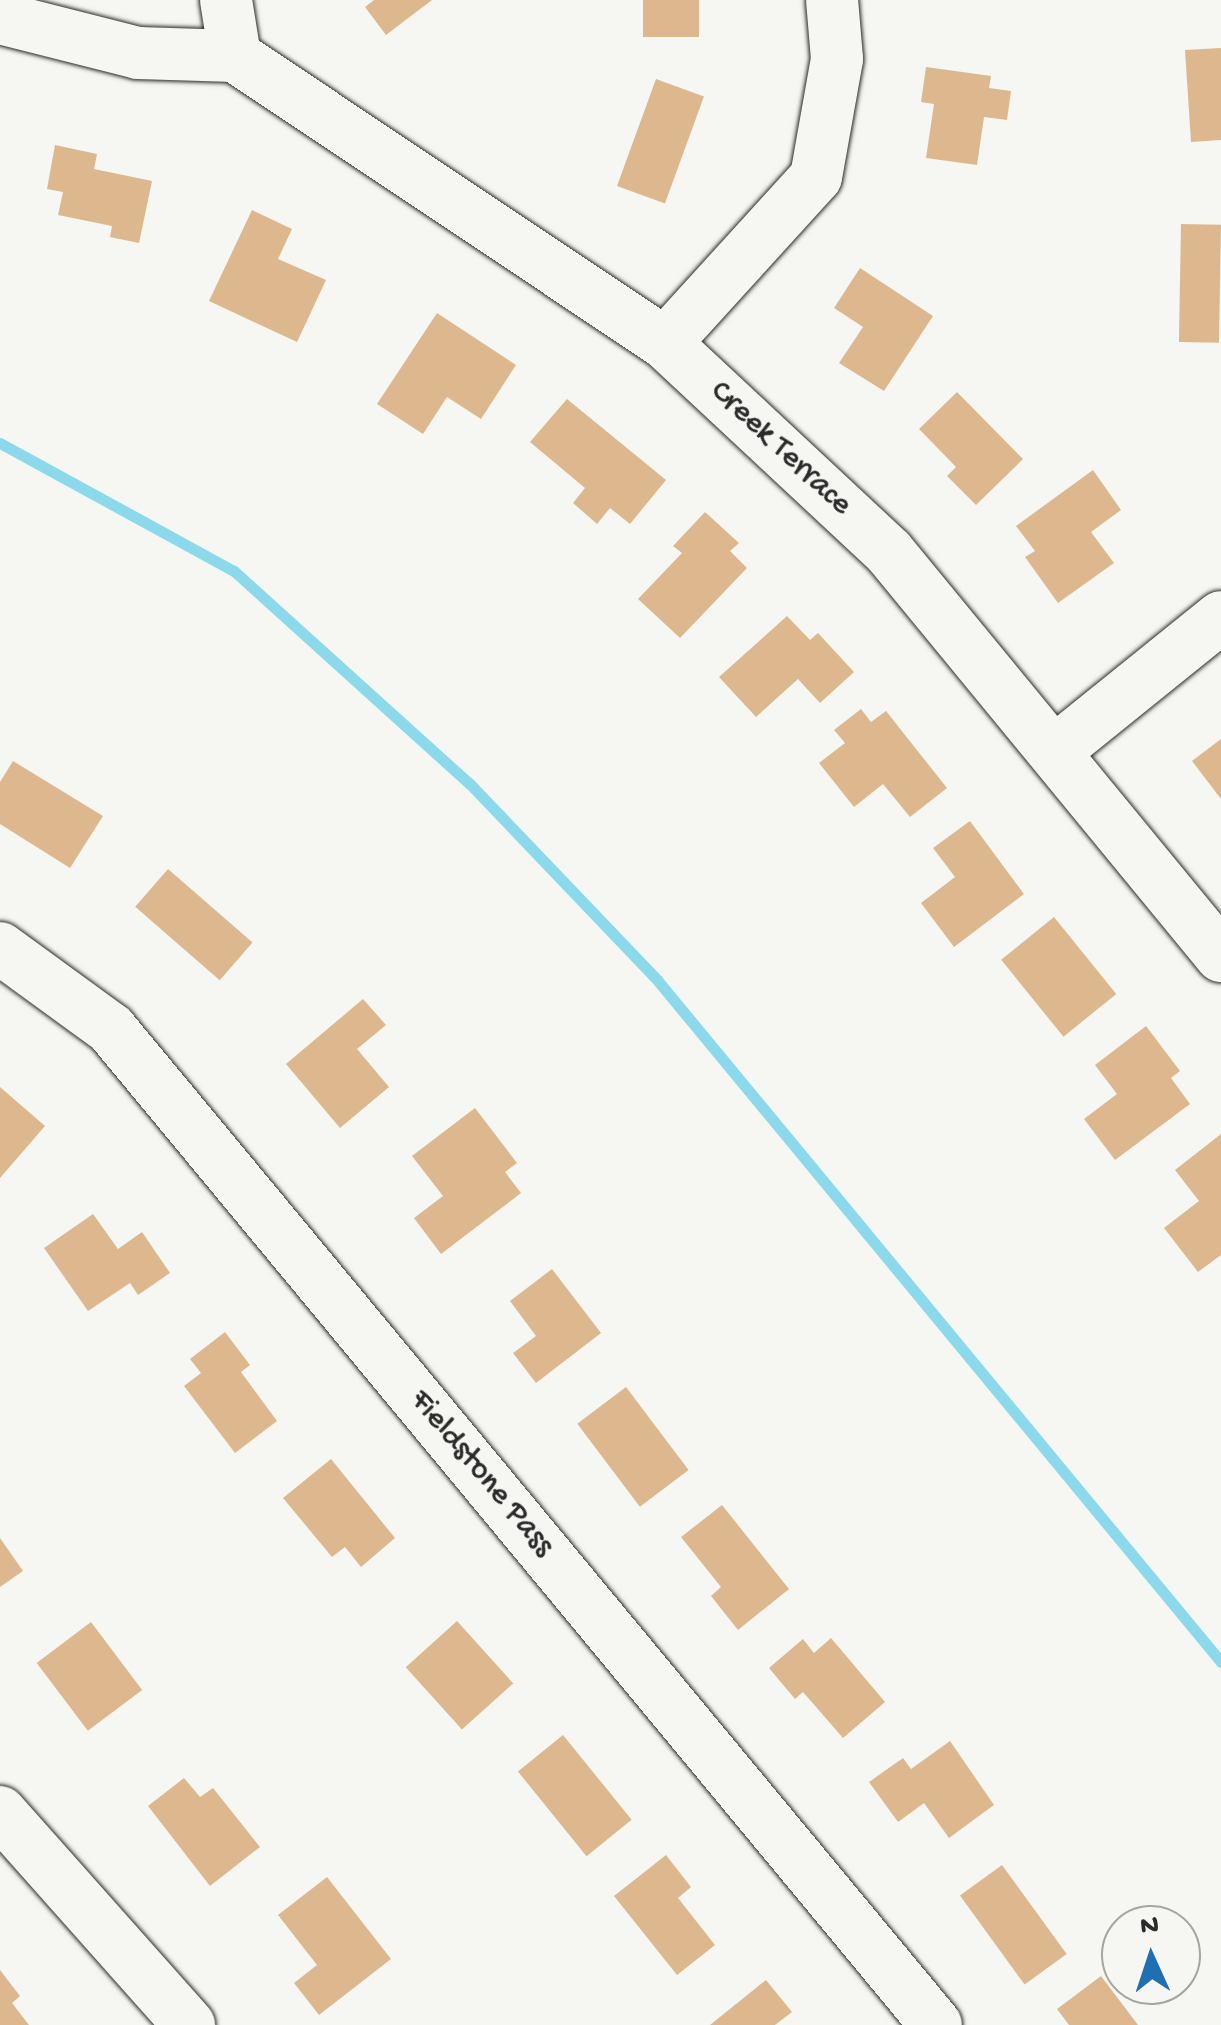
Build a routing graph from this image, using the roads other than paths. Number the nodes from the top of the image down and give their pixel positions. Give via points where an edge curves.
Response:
1 (226, 0) edge
2 (832, 0) edge
3 (0, 18) edge
4 (235, 56) junction
5 (665, 343) junction
6 (1221, 616) edge
7 (1055, 751) junction
8 (0, 948) edge
9 (1221, 956) edge
10 (0, 1812) edge
11 (189, 2025) edge
12 (936, 2025) edge

1 - 4 street
2 - 5 street via 836,60 816,177
3 - 4 street via 138,53
4 - 5 street, Creek Terrace
5 - 7 street, Creek Terrace via 890,552
6 - 7 street
7 - 9 street, Creek Terrace
8 - 12 street, Fieldstone Pass via 112,1029
10 - 11 street

